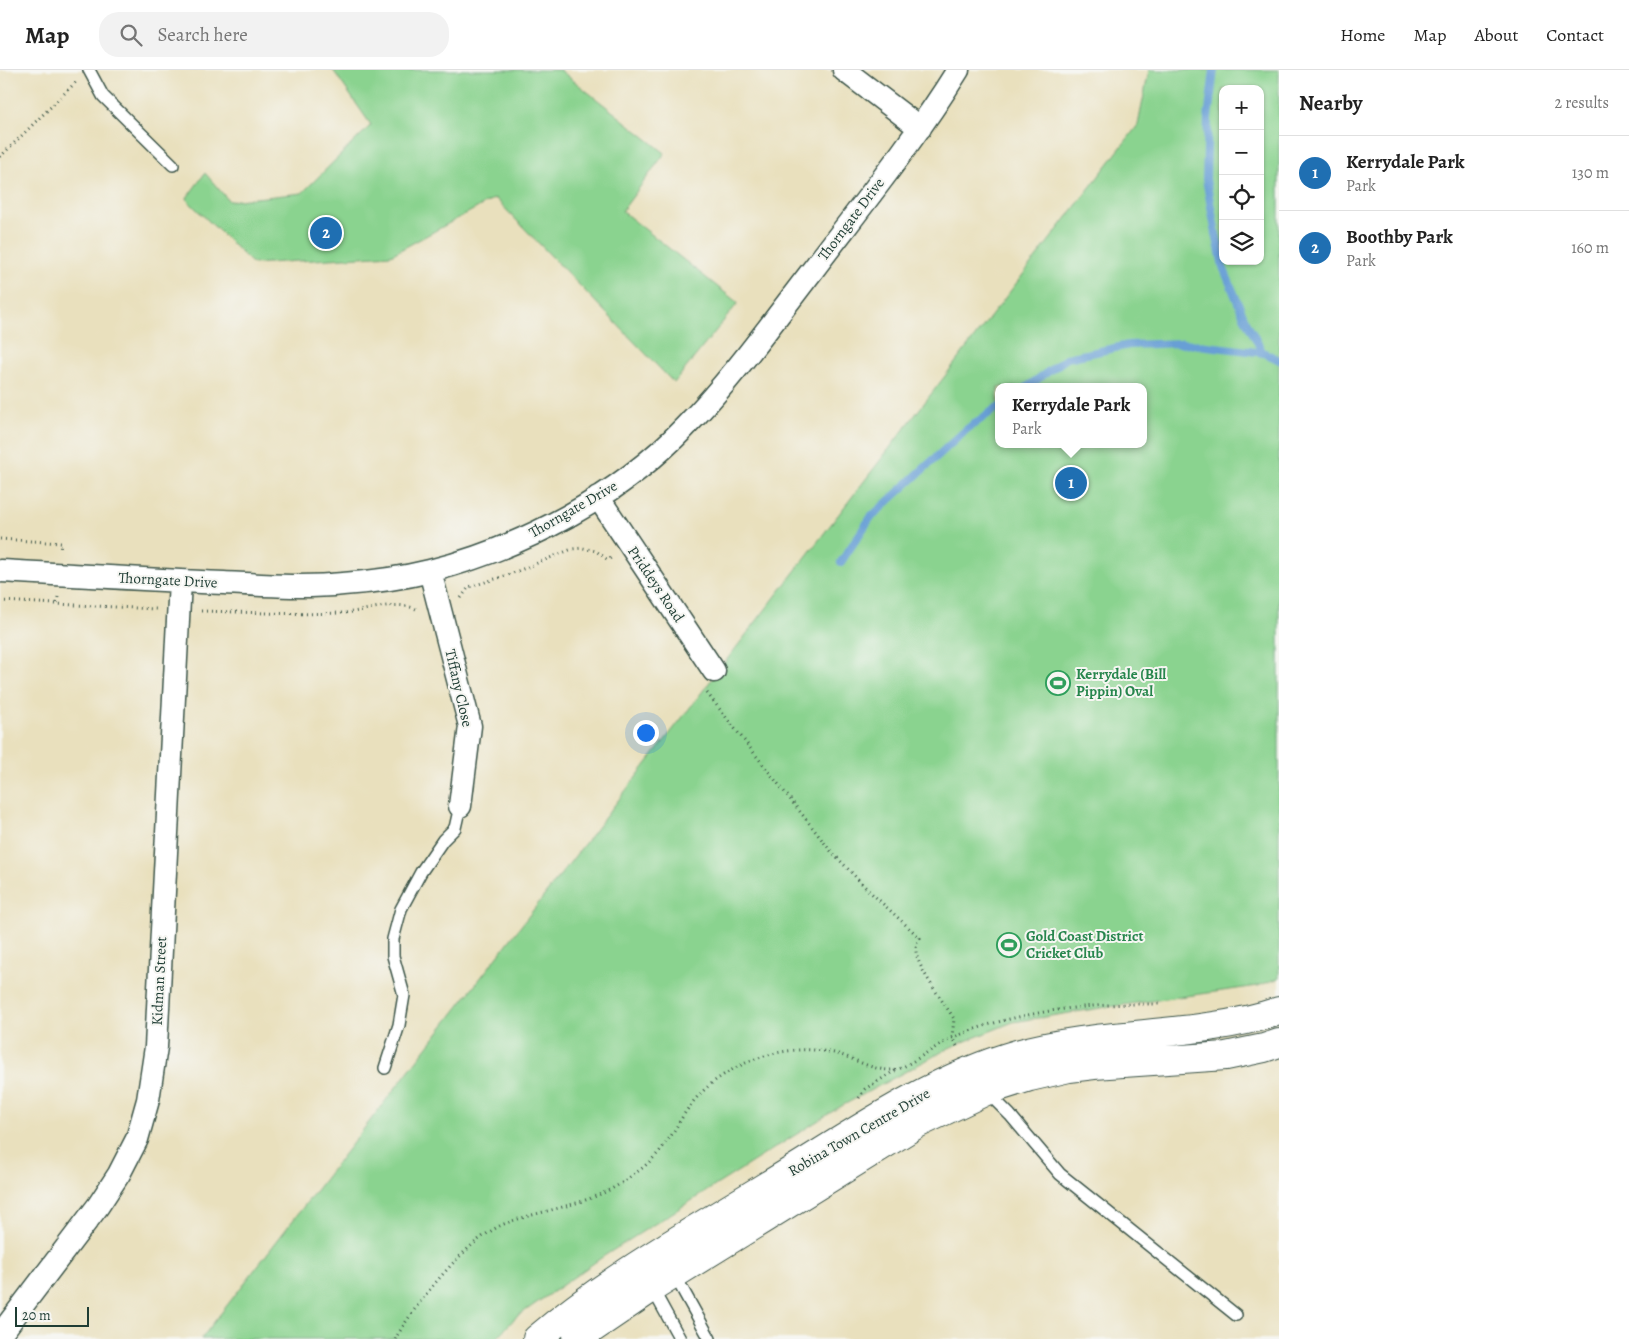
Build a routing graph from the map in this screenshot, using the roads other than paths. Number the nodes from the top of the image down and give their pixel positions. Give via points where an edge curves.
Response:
1 (844, 70) edge
2 (958, 70) edge
3 (85, 73) edge
4 (920, 128) junction
5 (173, 165) dead end
6 (598, 497) junction
7 (0, 571) edge
8 (430, 571) junction
9 (180, 582) junction
10 (714, 671) road end
11 (460, 806) joint
12 (1279, 1011) edge
13 (1279, 1043) edge
14 (385, 1068) dead end
15 (980, 1080) junction
16 (668, 1262) junction
17 (645, 1277) junction
18 (1236, 1315) dead end
19 (0, 1335) edge
20 (537, 1339) edge
21 (577, 1339) edge
22 (680, 1339) edge
23 (710, 1339) edge

1 - 4 street
2 - 4 street, Thorngate Drive
3 - 5 lane via 102,96
4 - 6 street, Thorngate Drive via 716,394 652,457
6 - 8 street, Thorngate Drive via 513,543
6 - 10 street, Priddeys Road
7 - 9 street, Thorngate Drive
8 - 9 street, Thorngate Drive via 341,584 294,586
8 - 11 street, Tiffany Close via 470,726
9 - 19 street, Kidman Street via 156,1047 148,1100 138,1139 119,1174
11 - 14 lane via 455,828 421,872 401,909 393,939 393,956 404,995 399,1025
12 - 15 street, Robina Town Centre Drive via 1224,1024 1058,1044 1016,1054
13 - 15 street, Robina Town Centre Drive via 1226,1056 1094,1065 1030,1078
15 - 16 street, Robina Town Centre Drive via 909,1099
15 - 18 lane via 1060,1174
16 - 17 street, Robina Town Centre Drive
16 - 23 lane
17 - 20 street, Robina Town Centre Drive via 594,1294
17 - 21 street, Robina Town Centre Drive
17 - 22 lane

